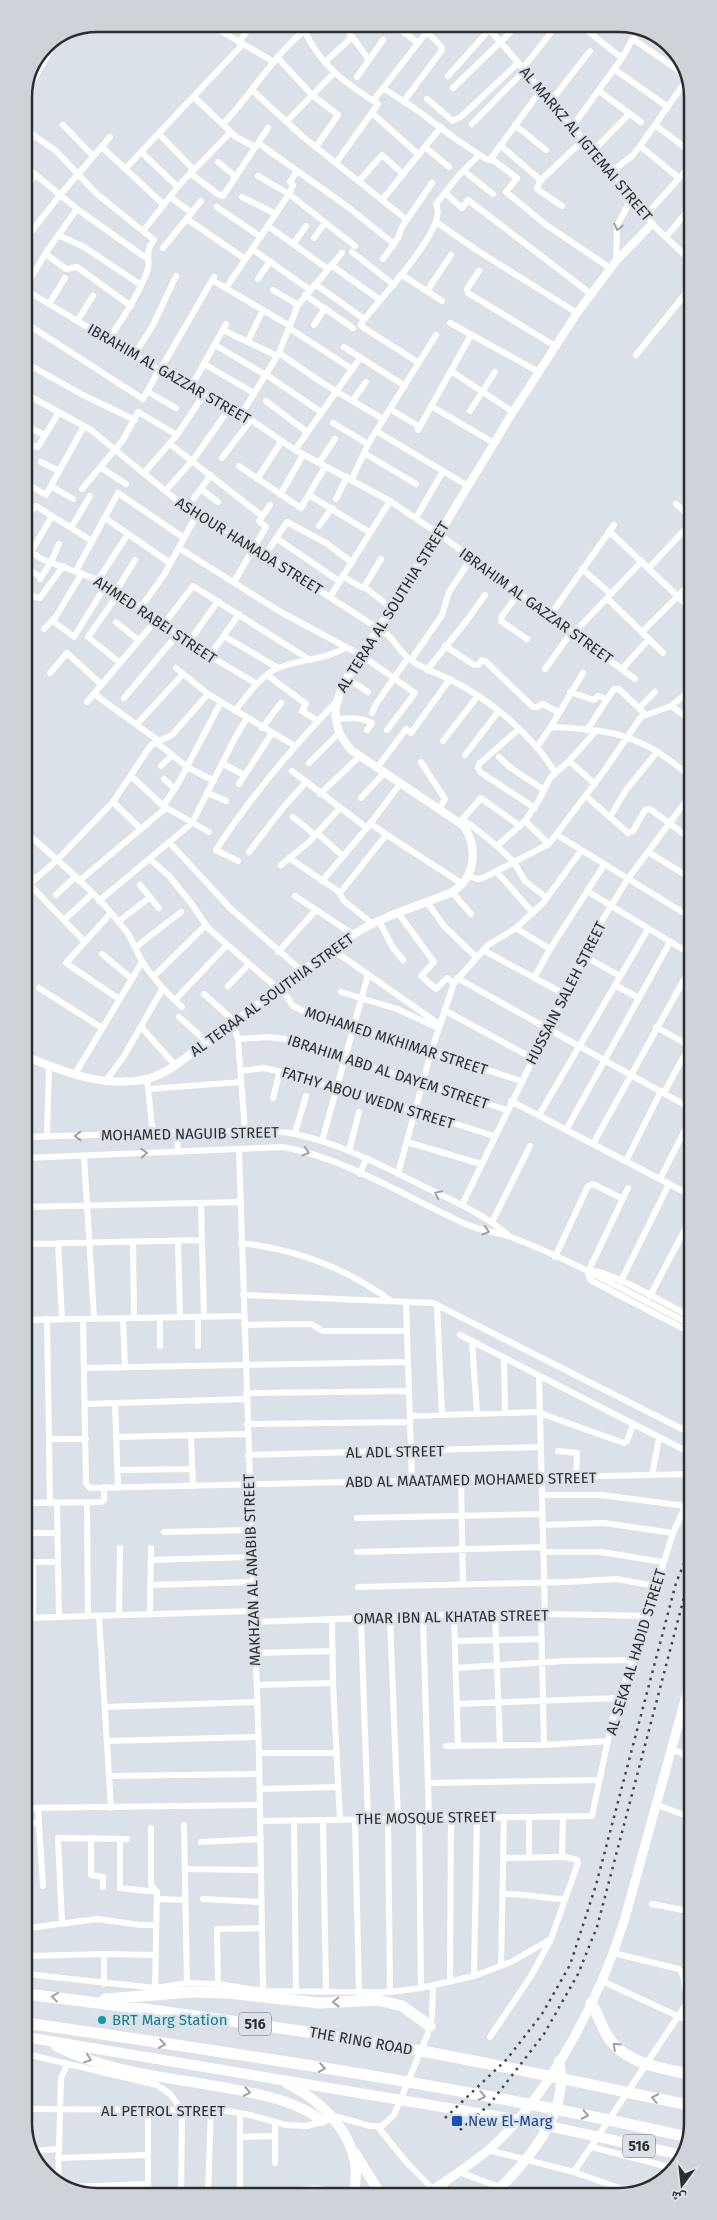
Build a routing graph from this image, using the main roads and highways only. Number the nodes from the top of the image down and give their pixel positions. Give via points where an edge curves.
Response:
1 (684, 1706) edge
2 (32, 1995) edge
3 (77, 2000) junction
4 (591, 2003) junction
5 (32, 2024) edge
6 (430, 2026) road end
7 (32, 2038) edge
8 (44, 2039) junction
9 (559, 2061) junction
10 (684, 2073) edge
11 (277, 2079) junction
12 (684, 2104) edge
13 (322, 2121) road end
14 (683, 2136) edge
15 (350, 2144) junction
16 (676, 2154) edge
17 (354, 2187) edge
18 (377, 2188) edge
19 (435, 2188) edge
20 (500, 2188) edge

1 - 4 main road via 613,1953
3 -> 2 highway, THE RING ROAD / 516
6 -> 3 highway via 402,2006 378,2000 319,2003 190,1992
12 -> 3 highway, THE RING ROAD / 516 via 400,2047
4 - 9 main road
10 -> 4 highway via 624,2053 612,2043
5 -> 14 highway, 516 via 369,2075
7 - 8 highway, 516
8 - 11 highway, 516
8 -> 13 highway via 76,2055 110,2066 269,2097 307,2111
9 - 19 main road via 530,2106 488,2150
9 - 20 highway via 562,2079 554,2113 538,2143
11 - 15 highway via 320,2104
11 - 16 highway, 516 via 520,2120
15 - 17 highway via 356,2170
15 - 18 highway

